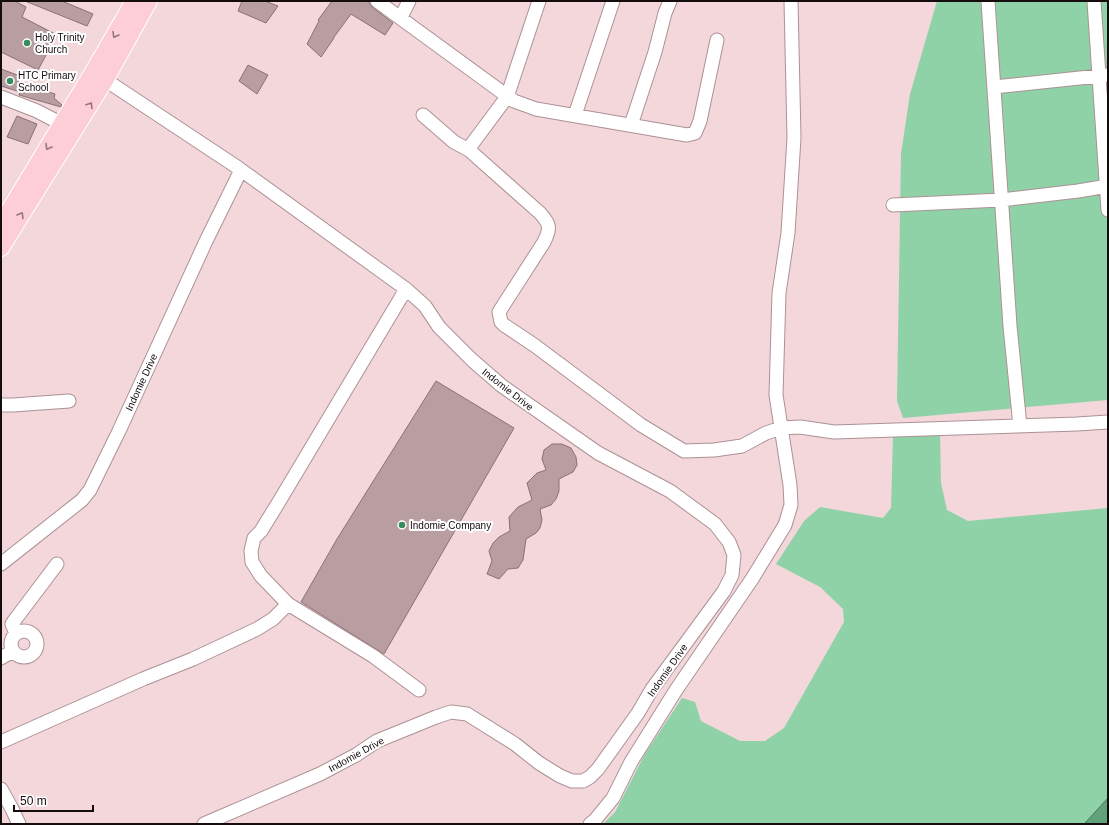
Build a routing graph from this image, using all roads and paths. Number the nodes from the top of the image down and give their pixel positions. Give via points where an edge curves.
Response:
1 (134, 1) edge
2 (149, 1) edge
3 (377, 1) edge
4 (409, 1) edge
5 (539, 1) edge
6 (613, 1) edge
7 (670, 1) edge
8 (791, 1) edge
9 (988, 1) edge
10 (1094, 1) edge
11 (401, 17) junction
12 (717, 40) dead end
13 (99, 76) junction
14 (1104, 76) edge
15 (994, 87) junction
16 (1, 97) edge
17 (507, 97) junction
18 (423, 115) dead end
19 (575, 115) junction
20 (62, 124) junction
21 (631, 125) junction
22 (469, 150) junction
23 (241, 170) junction
24 (1107, 186) edge
25 (1001, 200) junction
26 (894, 204) dead end
27 (1108, 210) edge
28 (1, 224) edge
29 (1, 248) edge
30 (406, 289) junction
31 (69, 401) dead end
32 (1, 405) edge
33 (1108, 422) edge
34 (1020, 426) junction
35 (781, 428) junction
36 (1, 564) edge
37 (57, 564) dead end
38 (288, 604) junction
39 (16, 633) junction
40 (13, 651) junction
41 (1, 658) edge
42 (419, 690) dead end
43 (1, 742) edge
44 (1, 789) edge
45 (18, 824) edge
46 (204, 824) edge
47 (590, 824) edge

1 -> 13 main road
2 - 13 main road
3 - 11 street
4 - 11 street
5 - 17 street
6 - 19 street
7 - 21 street
8 - 35 street via 794,138 788,233 779,292 776,395
9 - 15 street
10 - 14 street
11 - 17 street
12 - 21 street via 700,121 695,133 687,135
13 - 20 main road
13 - 23 street, Indomie Drive
29 -> 13 main road
14 - 15 street
14 - 24 street
15 - 25 street
16 - 20 street
17 - 19 street via 533,108
17 - 22 street
18 - 22 street via 454,142
19 - 21 street
20 -> 28 main road
22 - 35 street via 549,224 544,242 499,312 501,322 641,425 684,451 742,446 766,432
23 - 30 street, Indomie Drive
23 - 36 street, Indomie Drive via 90,490 82,500
24 - 25 street
24 - 27 street
25 - 26 street
25 - 34 street
30 - 38 street via 261,531 254,538 250,551 252,562 261,576
30 - 46 street, Indomie Drive via 425,306 439,328 502,386 598,453 670,491 715,524 729,542 734,556 732,575 724,591 652,689 598,769 582,781 572,781 560,776 467,714 452,712 377,741 320,774
31 - 32 street
33 - 34 street
34 - 35 street via 834,432 800,427
35 - 47 street via 790,485 791,505 786,525 676,690 635,755 613,798
37 - 39 street via 12,624
38 - 42 street via 373,656
38 - 43 street via 273,619 257,629
39 - 40 street via 12,638
39 - 40 street via 29,632 34,636 36,643 31,654 24,656
40 - 41 street
44 - 45 street

